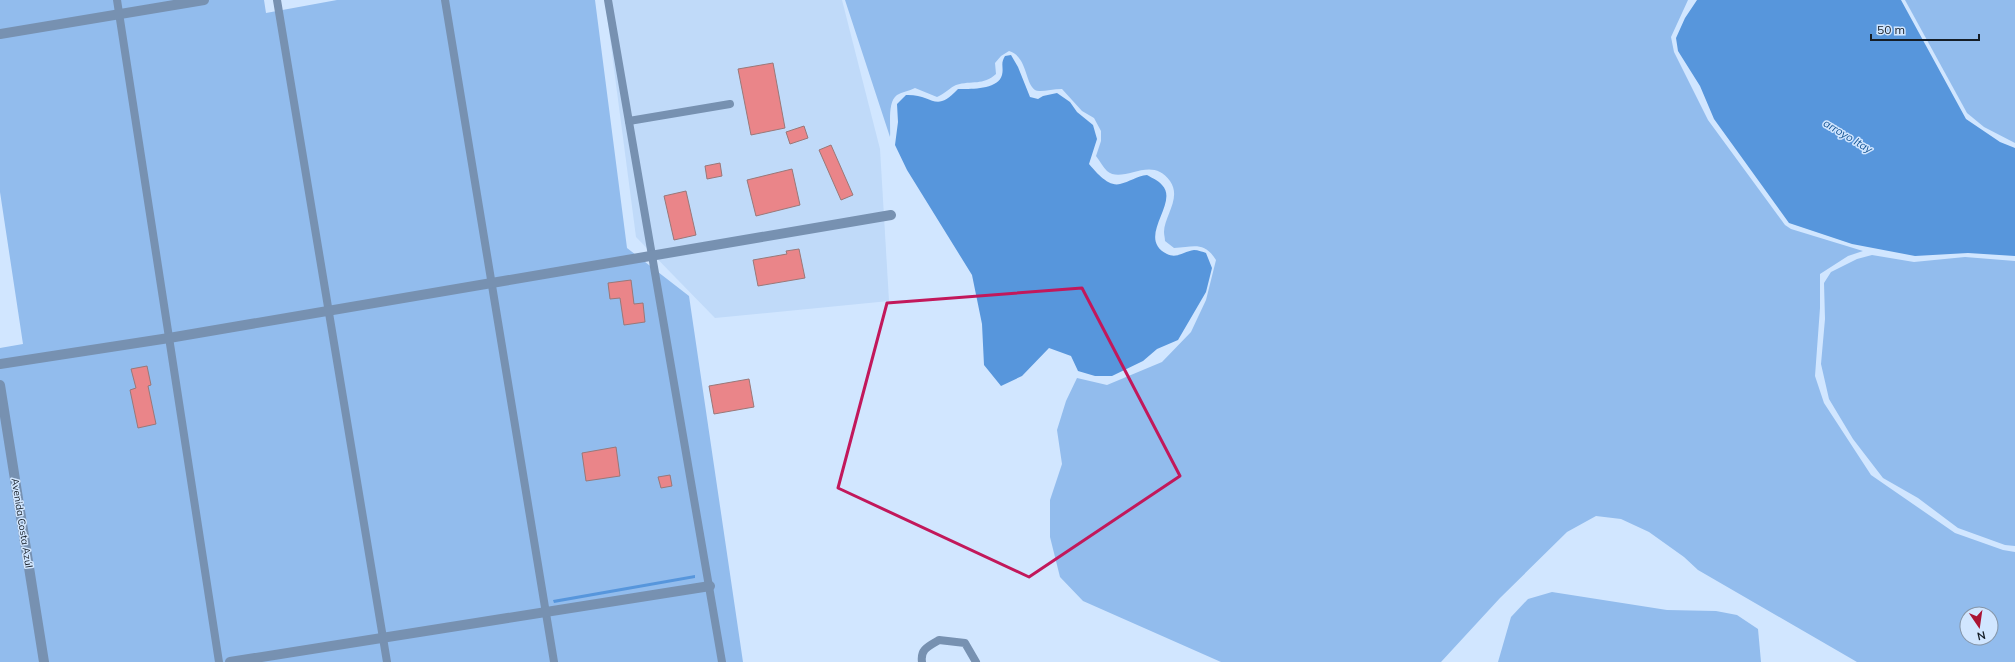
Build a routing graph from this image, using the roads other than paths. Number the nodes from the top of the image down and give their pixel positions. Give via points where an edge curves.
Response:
1 (117, 0) edge
2 (204, 0) edge
3 (277, 0) edge
4 (445, 0) edge
5 (608, 0) edge
6 (119, 14) junction
7 (0, 34) edge
8 (730, 104) dead end
9 (629, 121) junction
10 (891, 215) dead end
11 (653, 256) junction
12 (492, 283) junction
13 (329, 311) junction
14 (169, 338) junction
15 (0, 364) edge
16 (0, 385) edge
17 (710, 586) junction
18 (546, 612) junction
19 (383, 638) junction
20 (44, 662) edge
21 (218, 662) edge
22 (230, 662) edge
23 (387, 662) edge
24 (554, 662) edge
25 (722, 662) edge
26 (922, 662) edge
27 (976, 662) edge

1 - 6 lane
2 - 6 street
3 - 13 lane
4 - 12 lane
5 - 9 lane
6 - 7 street
6 - 14 lane
8 - 9 lane
9 - 11 lane
10 - 11 street
11 - 12 street
11 - 17 lane
12 - 13 street
12 - 18 lane
13 - 14 street
13 - 19 lane
14 - 15 street
14 - 21 lane
16 - 20 street, Avenida Costa Azúl
17 - 18 street
17 - 25 lane
18 - 19 street
18 - 24 lane
19 - 22 street
19 - 23 lane
26 - 27 lane via 923,652 939,640 964,643

